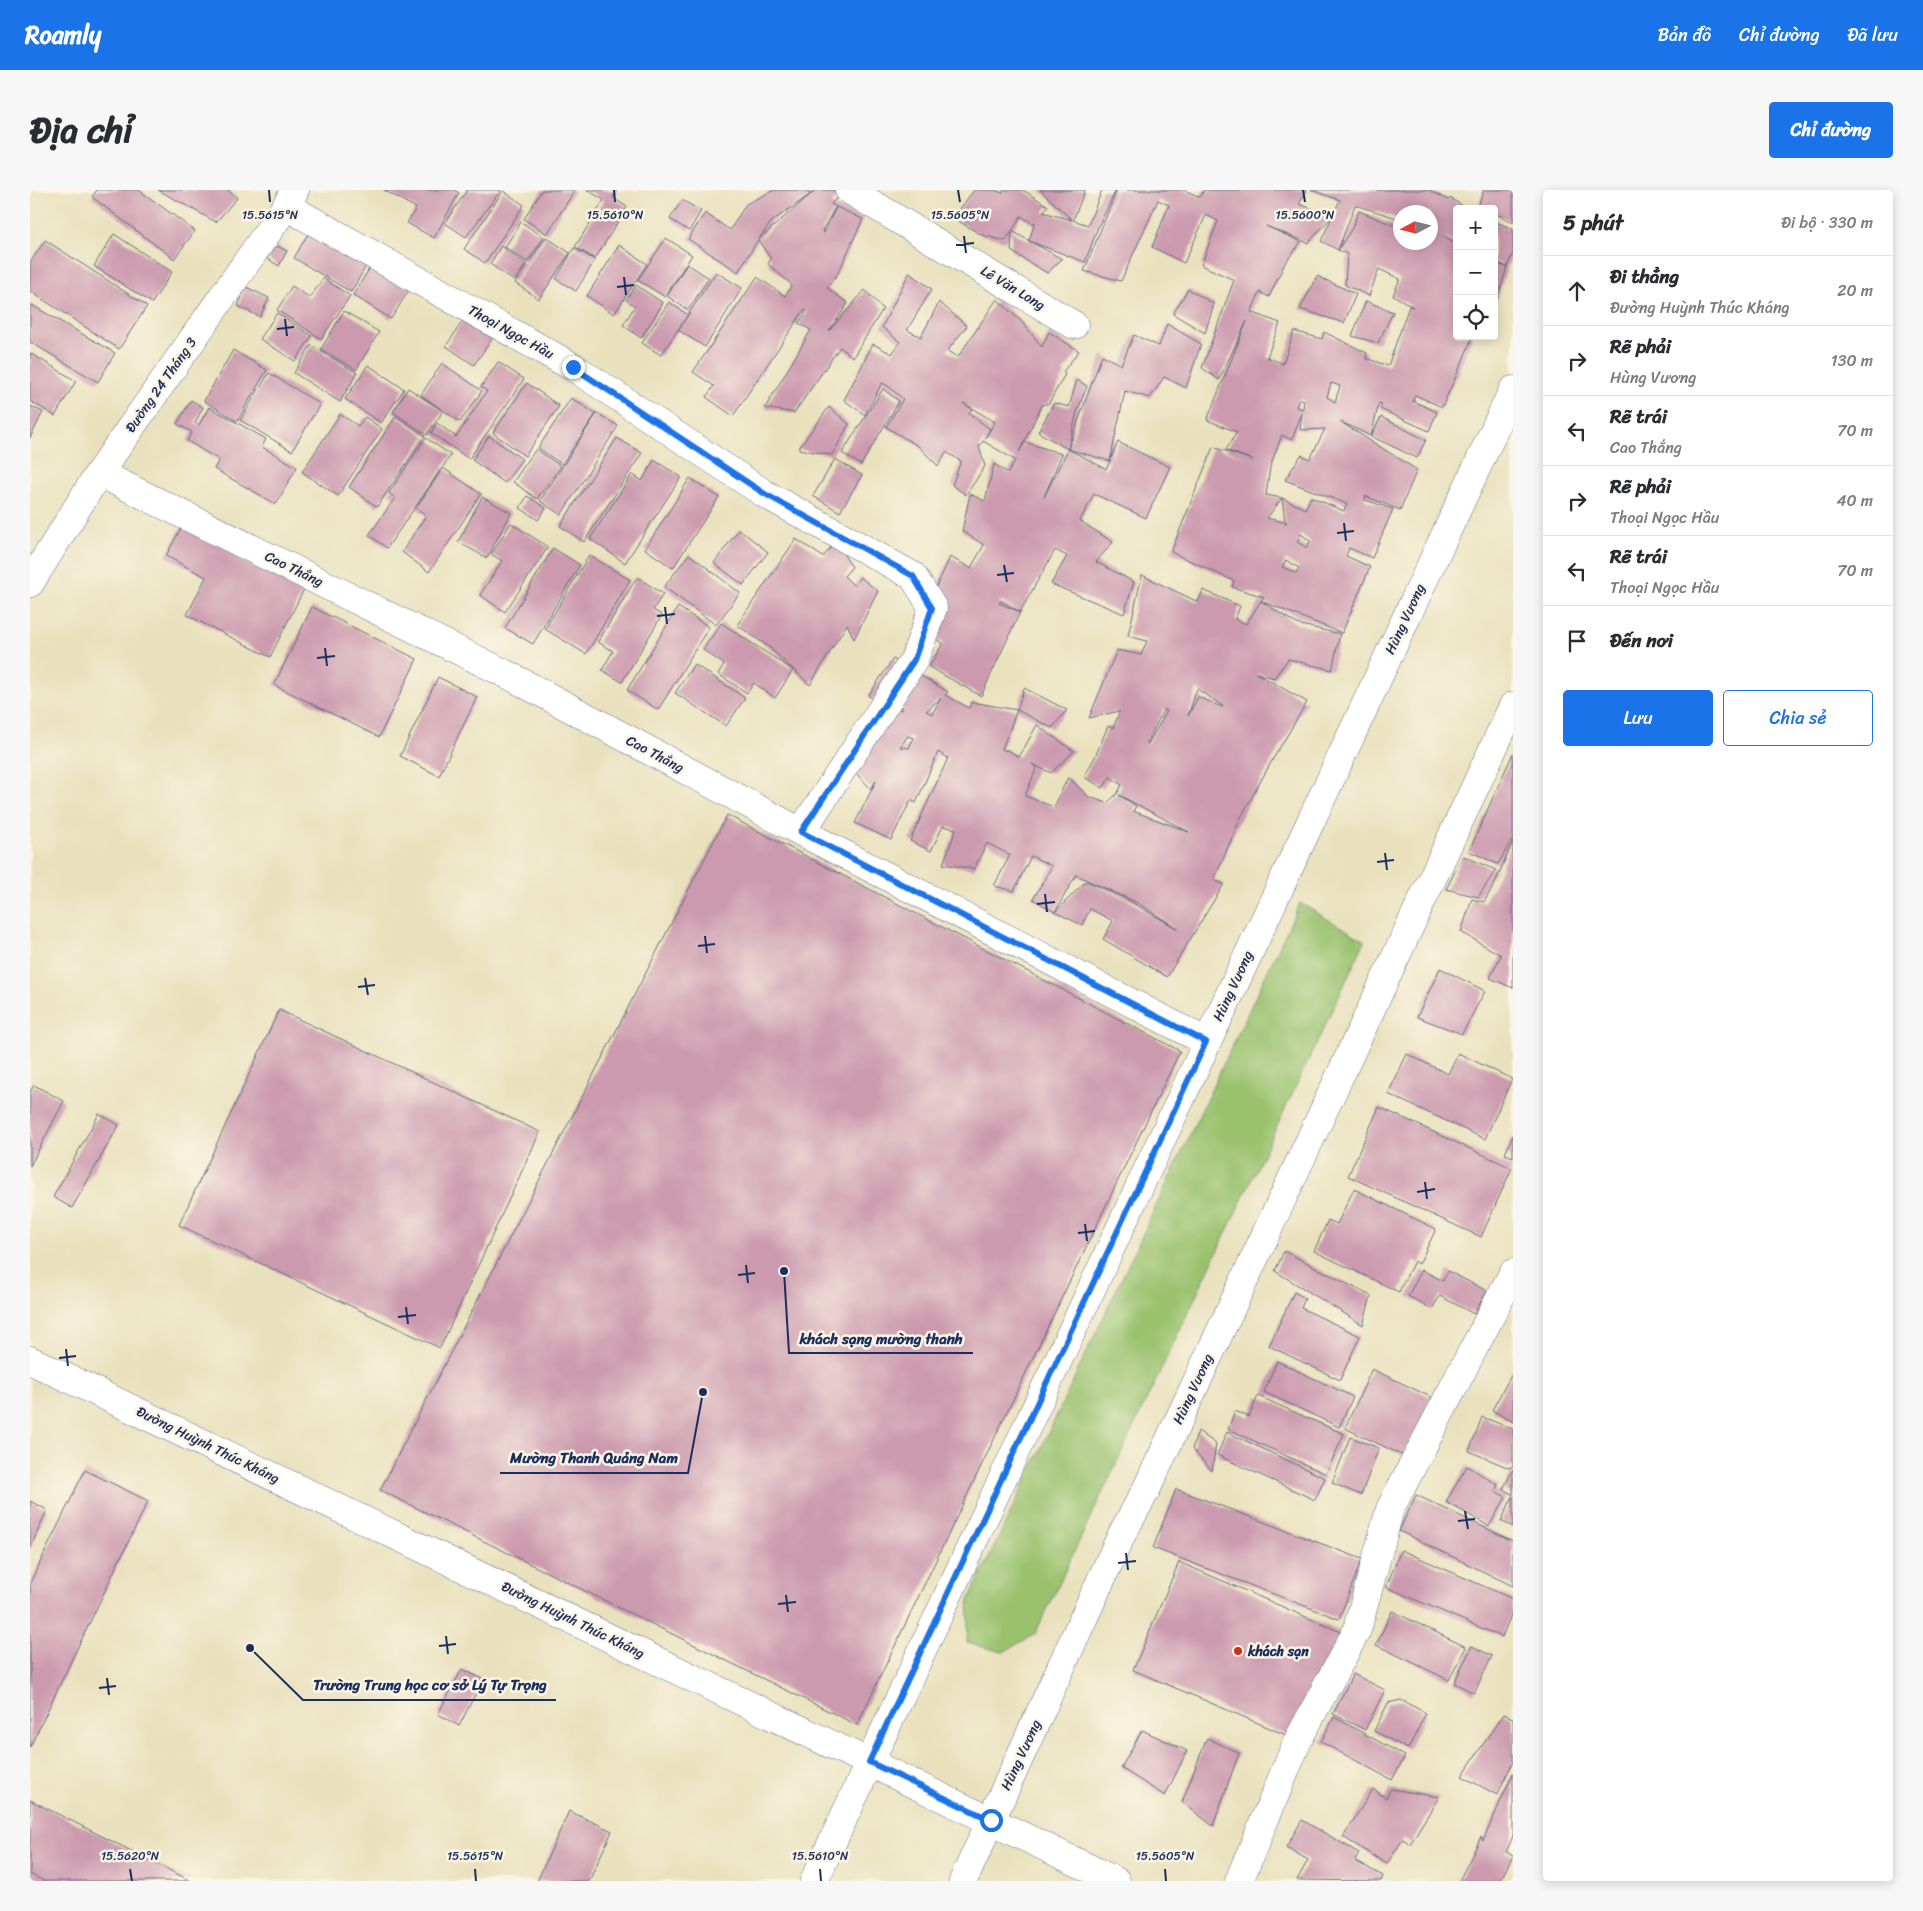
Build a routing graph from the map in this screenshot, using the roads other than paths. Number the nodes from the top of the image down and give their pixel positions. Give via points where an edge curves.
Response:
1 (849, 190) edge
2 (290, 198) edge
3 (1074, 325) dead end
4 (1513, 390) edge
5 (99, 473) junction
6 (30, 582) edge
7 (1513, 706) edge
8 (801, 832) junction
9 (1206, 1042) junction
10 (1513, 1273) edge
11 (30, 1360) edge
12 (869, 1762) junction
13 (991, 1820) junction
14 (814, 1881) edge
15 (963, 1881) edge
16 (1116, 1881) edge
17 (1239, 1881) edge

1 - 3 street, Lê Văn Long
2 - 5 street, Đường 24 Tháng 3
2 - 8 street, Thoại Ngọc Hầu via 573,367 765,494 913,576 932,608 914,660
4 - 9 street, Hùng Vương
5 - 6 street, Đường 24 Tháng 3
5 - 8 street, Cao Thắng via 512,677
7 - 13 street, Hùng Vương via 1166,1447 1122,1534
8 - 9 street, Cao Thắng
9 - 12 street, Hùng Vương
10 - 17 street via 1390,1509 1357,1630 1298,1740
11 - 12 street, Đường Huỳnh Thúc Kháng
12 - 13 street, Đường Huỳnh Thúc Kháng
12 - 14 street, Hùng Vương
13 - 15 street, Hùng Vương
13 - 16 street, Đường Huỳnh Thúc Kháng

